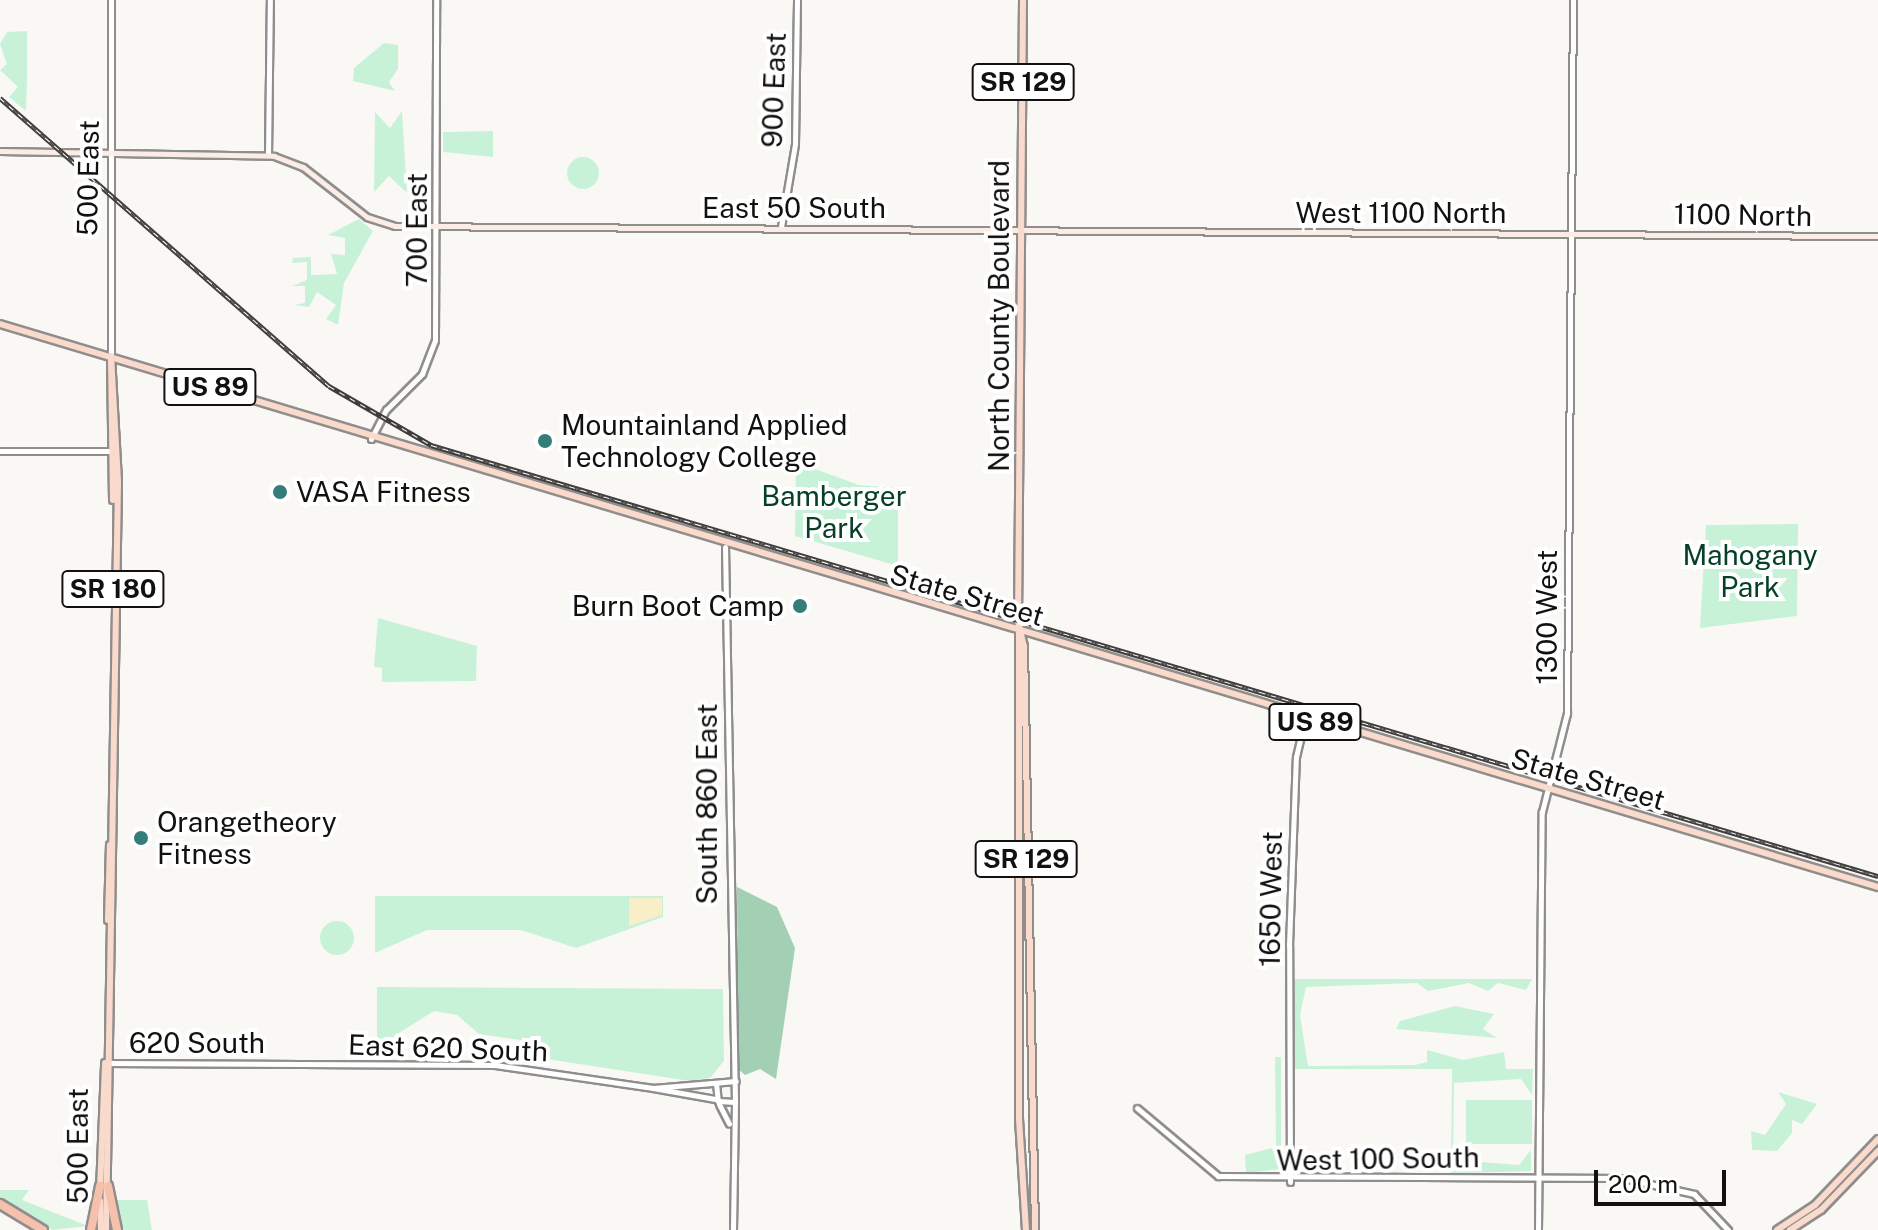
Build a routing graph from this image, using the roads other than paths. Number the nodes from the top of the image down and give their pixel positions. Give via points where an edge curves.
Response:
1 (111, 0) edge
2 (270, 0) edge
3 (436, 0) edge
4 (797, 0) edge
5 (1023, 0) edge
6 (1573, 0) edge
7 (0, 151) edge
8 (111, 152) junction
9 (268, 155) junction
10 (437, 227) junction
11 (781, 227) junction
12 (1021, 229) junction
13 (1194, 231) joint
14 (1572, 233) junction
15 (1608, 234) joint
16 (1878, 236) edge
17 (0, 324) edge
18 (111, 356) junction
19 (371, 439) junction
20 (0, 451) edge
21 (110, 451) junction
22 (114, 509) junction
23 (725, 547) junction
24 (1019, 633) junction
25 (1305, 719) junction
26 (1546, 790) junction
27 (1878, 887) edge
28 (730, 1060) junction
29 (105, 1063) junction
30 (289, 1063) joint
31 (723, 1077) junction
32 (736, 1081) junction
33 (716, 1083) junction
34 (653, 1088) junction
35 (717, 1100) junction
36 (735, 1102) junction
37 (1137, 1108) dead end
38 (730, 1125) junction
39 (1878, 1139) edge
40 (1878, 1151) edge
41 (1538, 1177) junction
42 (1290, 1182) junction
43 (104, 1186) junction
44 (0, 1204) edge
45 (43, 1230) edge
46 (91, 1230) edge
47 (103, 1230) edge
48 (117, 1230) edge
49 (733, 1230) edge
50 (1026, 1230) edge
51 (1035, 1230) edge
52 (1538, 1230) edge
53 (1728, 1230) edge
54 (1777, 1230) edge
55 (1790, 1230) edge

1 - 8 street, 500 East
2 - 9 street
3 - 10 street, 700 East
4 - 11 street, 900 East via 795,144
5 - 12 main road, North County Boulevard / SR 129
6 - 14 street, 1300 West
7 - 8 main road
8 - 9 main road
8 - 18 street, 500 East
9 - 10 main road, East 50 South via 303,167 363,214 395,226
10 - 11 main road, East 50 South
10 - 19 street, 700 East via 434,348
11 - 12 main road, East 50 South
12 - 13 main road, East 50 South
12 - 24 main road, North County Boulevard / SR 129
13 - 14 main road, West 1100 North
14 - 15 main road, West 1100 North
14 - 26 street, 1300 West via 1567,713
15 - 16 main road, 1100 North
17 - 18 main road, State Street / US 89
18 - 19 main road, State Street / US 89
18 - 21 main road, 500 East / SR 180
18 - 22 main road, 500 East / SR 180
19 - 23 main road, State Street / US 89
20 - 21 street
21 - 22 main road, 500 East / SR 180
22 - 29 main road, 500 East / SR 180
23 - 24 main road, State Street / US 89
23 - 28 street, South 860 East
24 - 25 main road, State Street / US 89
24 - 50 main road, North County Boulevard / SR 129 via 1019,1090
24 - 51 main road, North County Boulevard / SR 129
25 - 26 main road, State Street / US 89
25 - 42 street, 1650 West via 1296,757
26 - 27 main road, State Street / US 89
26 - 41 street, 1300 West
28 - 31 street, South 860 East
28 - 32 street, South 860 East
29 - 30 street, 620 South
29 - 43 main road, 500 East / SR 180
30 - 34 street, East 620 South via 515,1066
31 - 32 street
31 - 33 street
32 - 36 street, South 860 East
33 - 34 street, East 620 South
33 - 35 street
34 - 35 street, East 620 South
35 - 36 street, East 620 South
35 - 38 street
36 - 38 street
37 - 42 street, West 100 South via 1218,1176
38 - 49 street
39 - 54 main road via 1815,1205
40 - 55 main road via 1821,1210
41 - 42 street, West 100 South
41 - 52 street, 1300 West
41 - 53 street, West 100 South via 1645,1182 1703,1199
43 - 46 highway
43 - 47 main road, 500 East / SR 180
43 - 48 highway
44 - 45 highway

